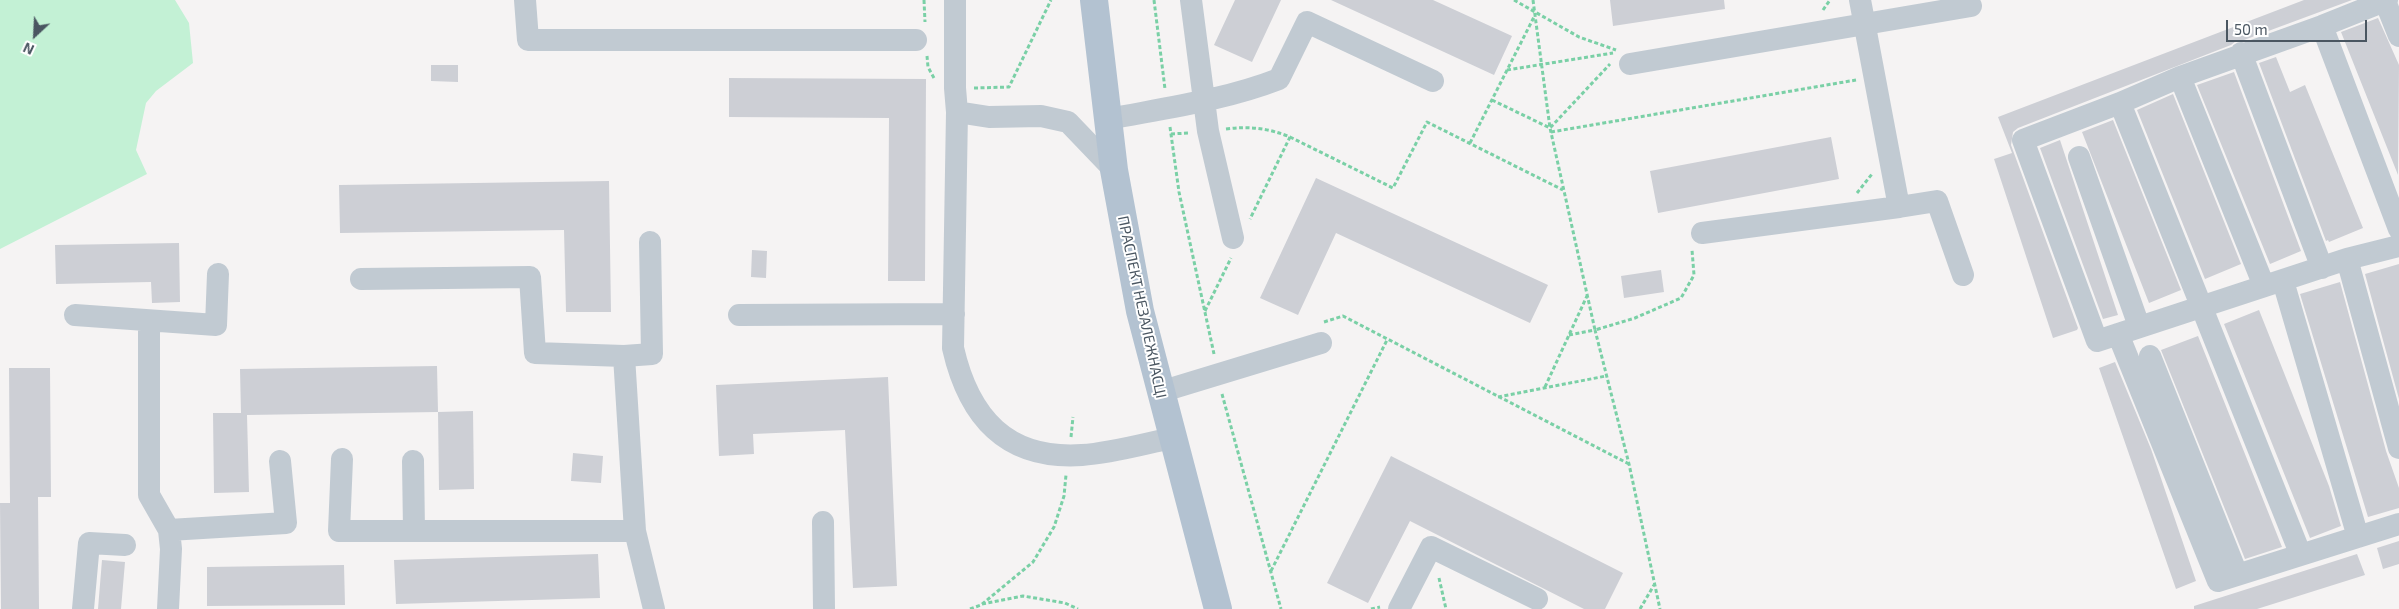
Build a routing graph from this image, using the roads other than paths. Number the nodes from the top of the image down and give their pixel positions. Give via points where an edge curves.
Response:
1 (525, 0) edge
2 (955, 0) edge
3 (1094, 0) edge
4 (1191, 0) edge
5 (1860, 0) edge
6 (2386, 0) edge
7 (1971, 6) dead end
8 (1865, 23) junction
9 (2322, 26) junction
10 (2399, 36) edge
11 (923, 39) road end
12 (2241, 53) junction
13 (1623, 58) road end
14 (2180, 77) junction
15 (1433, 81) dead end
16 (1203, 101) junction
17 (2120, 103) junction
18 (957, 112) junction
19 (1108, 119) junction
20 (2079, 157) dead end
21 (1114, 170) junction
22 (1899, 206) junction
23 (2399, 229) edge
24 (1697, 237) road end
25 (1233, 238) dead end
26 (650, 242) dead end
27 (2399, 246) edge
28 (2347, 259) junction
29 (2322, 268) junction
30 (218, 274) dead end
31 (1963, 275) dead end
32 (360, 279) dead end
33 (2273, 283) junction
34 (2200, 306) junction
35 (739, 314) dead end
36 (954, 314) junction
37 (75, 315) dead end
38 (149, 321) junction
39 (2129, 330) junction
40 (1318, 334) road end
41 (624, 356) junction
42 (2150, 356) dead end
43 (1160, 392) junction
44 (1172, 438) junction
45 (2399, 448) edge
46 (342, 459) dead end
47 (280, 460) dead end
48 (413, 461) dead end
49 (823, 522) dead end
50 (2399, 524) edge
51 (169, 530) junction
52 (414, 531) junction
53 (635, 532) junction
54 (2358, 537) junction
55 (125, 545) dead end
56 (2300, 554) junction
57 (2237, 574) junction
58 (1537, 599) dead end
59 (83, 609) edge
60 (168, 609) edge
61 (654, 609) edge
62 (824, 609) edge
63 (1218, 609) edge
64 (1399, 609) edge

1 - 11 lane via 528,40
2 - 18 lane
3 - 19 main road, ПРАСПЕКТ НЕЗАЛЕЖНАСЦІ
4 - 16 lane
5 - 8 lane
6 - 9 lane
6 - 10 lane
7 - 8 lane
8 - 13 lane
8 - 22 lane
9 - 12 lane
9 - 23 lane
12 - 14 lane
12 - 29 lane
14 - 17 lane
14 - 33 lane
15 - 16 lane via 1307,22 1280,78 1253,89
16 - 19 lane
16 - 25 lane
17 - 34 lane
17 - 39 lane via 2023,140 2096,341
18 - 21 lane via 989,117 1042,116 1068,122
18 - 36 lane
19 - 21 main road, ПРАСПЕКТ НЕЗАЛЕЖНАСЦІ
20 - 39 lane
21 - 43 main road, ПРАСПЕКТ НЕЗАЛЕЖНАСЦІ via 1140,311
22 - 24 lane
22 - 31 lane via 1938,201
26 - 41 lane via 652,354
27 - 28 lane
28 - 29 lane
28 - 45 lane
29 - 33 lane
30 - 38 lane via 216,325
32 - 41 lane via 530,277 535,353
33 - 34 lane
33 - 54 lane
34 - 39 lane
34 - 56 lane
35 - 36 lane
36 - 44 lane via 954,348 959,374 973,404 986,422 1013,443 1048,455 1084,455
37 - 38 lane
38 - 51 lane via 149,495
39 - 57 lane via 2218,581
40 - 43 lane via 1218,375
41 - 53 lane
42 - 57 lane
43 - 44 main road, ПРАСПЕКТ НЕЗАЛЕЖНАСЦІ
44 - 63 main road, ПРАСПЕКТ НЕЗАЛЕЖНАСЦІ
46 - 52 lane via 340,531
47 - 51 lane via 286,523
48 - 52 lane
49 - 62 lane
50 - 54 lane
51 - 60 lane
52 - 53 lane
53 - 61 lane
54 - 56 lane
55 - 59 lane via 89,543
56 - 57 lane
58 - 64 lane via 1431,547

